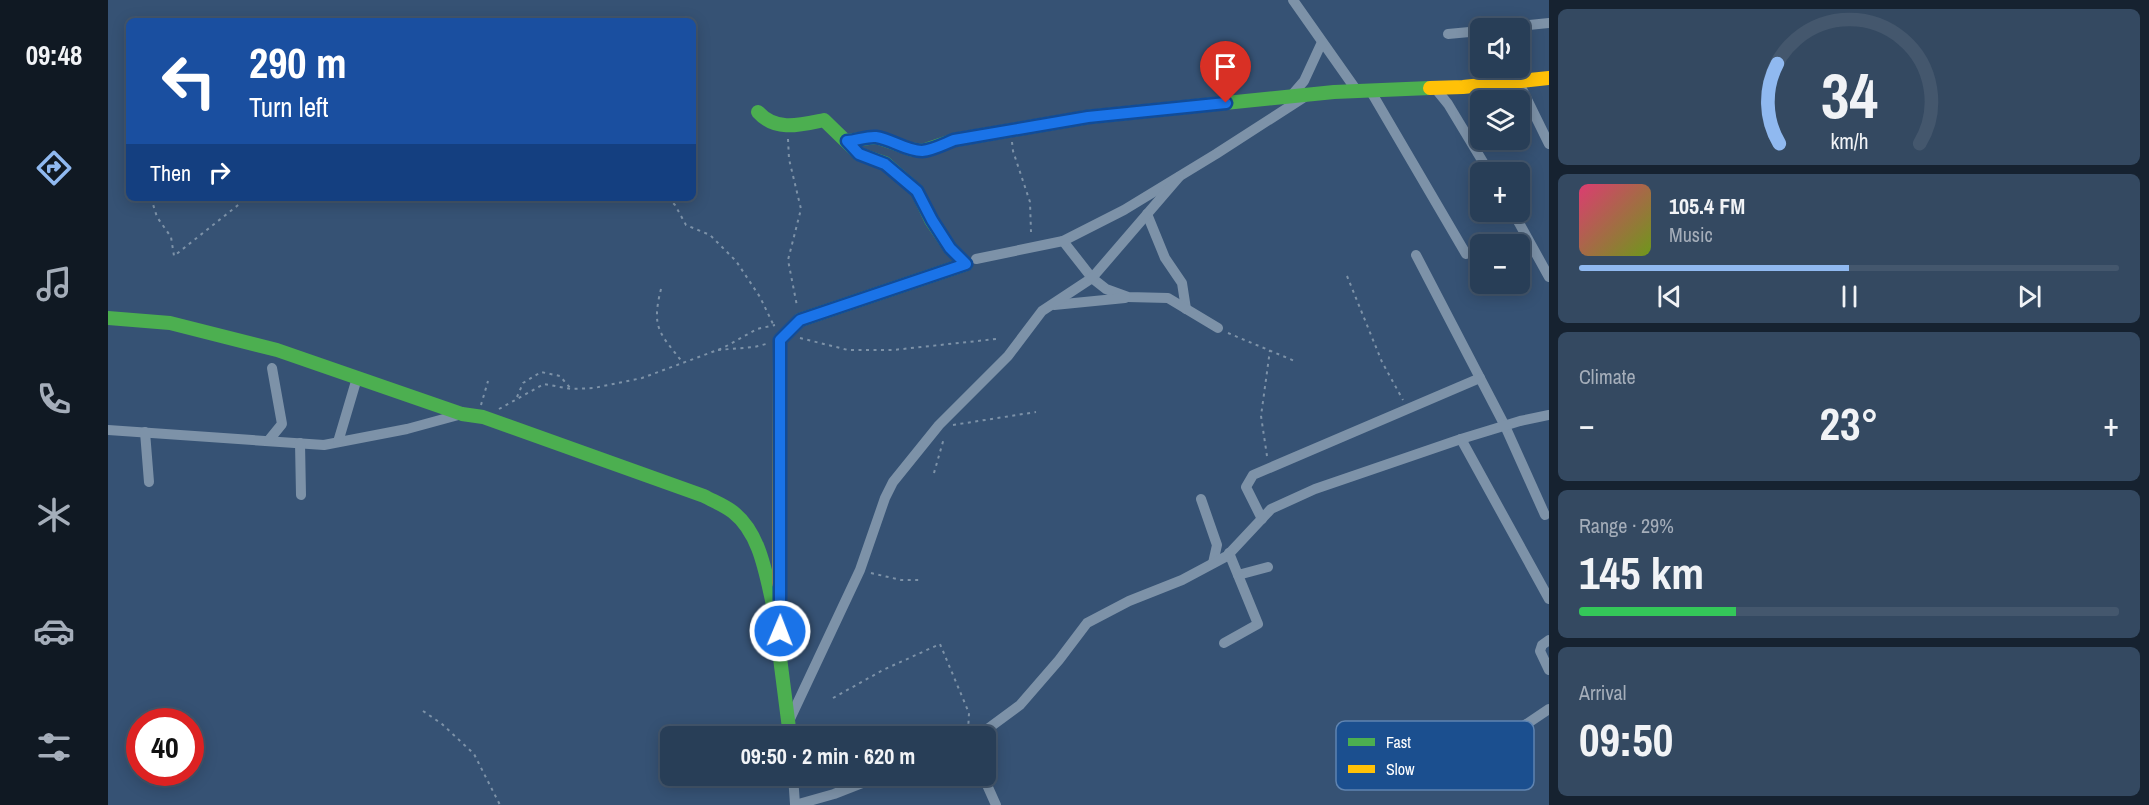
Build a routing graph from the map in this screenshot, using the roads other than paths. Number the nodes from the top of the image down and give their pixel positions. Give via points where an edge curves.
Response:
1 (1293, 0) edge
2 (1549, 23) edge
3 (1530, 25) edge
4 (1470, 31) edge
5 (1448, 34) dead end
6 (1322, 42) junction
7 (1549, 78) edge
8 (1518, 81) junction
9 (1435, 88) junction
10 (1364, 91) junction
11 (1309, 94) junction
12 (1291, 96) junction
13 (758, 112) dead end
14 (847, 141) junction
15 (1549, 144) edge
16 (1483, 162) edge
17 (1179, 177) junction
18 (1147, 214) junction
19 (1519, 222) edge
20 (1062, 242) junction
21 (1466, 254) dead end
22 (1416, 255) dead end
23 (976, 259) dead end
24 (1549, 277) edge
25 (1092, 278) junction
26 (1128, 297) junction
27 (1052, 305) junction
28 (1186, 309) junction
29 (108, 318) edge
30 (1218, 328) road end
31 (272, 368) dead end
32 (357, 378) junction
33 (1480, 378) junction
34 (462, 414) junction
35 (1549, 415) edge
36 (1505, 426) junction
37 (108, 430) edge
38 (145, 432) junction
39 (1461, 439) junction
40 (269, 440) junction
41 (339, 442) junction
42 (300, 443) junction
43 (148, 482) dead end
44 (301, 495) dead end
45 (1201, 500) dead end
46 (1545, 515) dead end
47 (1262, 519) junction
48 (1229, 553) junction
49 (1213, 563) junction
50 (1268, 567) dead end
51 (1238, 575) junction
52 (1549, 599) edge
53 (780, 631) junction
54 (1549, 640) edge
55 (1224, 643) dead end
56 (1549, 670) edge
57 (1549, 709) edge
58 (789, 721) junction
59 (1531, 721) edge
60 (789, 726) edge
61 (992, 726) edge
62 (794, 786) edge
63 (854, 786) edge
64 (987, 786) edge
65 (795, 805) edge
66 (996, 805) edge

1 - 6 street
2 - 3 street
4 - 5 street
6 - 10 street
6 - 12 street via 1304,81
7 - 8 street
8 - 9 street
8 - 15 street
9 - 10 street
9 - 16 street
10 - 11 street
10 - 21 street
11 - 12 street
11 - 17 street
12 - 14 street via 1088,117 954,140 922,151 873,136
13 - 14 street via 766,121 788,127 824,120
14 - 53 street via 859,154 885,164 917,191 950,248 966,264 800,320 783,338
17 - 18 street
17 - 20 street
18 - 25 street
18 - 28 street via 1165,258 1182,284
19 - 24 street
20 - 23 street
20 - 25 street
22 - 33 street
25 - 26 street via 1106,289
25 - 27 street
26 - 27 street
26 - 28 street via 1168,298
27 - 58 street via 1042,311 1008,356 936,428 893,482 860,570
28 - 30 street
29 - 32 street via 170,323 277,350
31 - 40 street via 282,424
32 - 34 street
32 - 41 street
33 - 36 street
33 - 47 street via 1253,475 1246,487
34 - 41 street
34 - 53 street via 481,417 704,496 736,514 752,536 762,560
35 - 36 street
36 - 39 street
36 - 46 street
37 - 38 street
38 - 40 street
38 - 43 street
39 - 47 street via 1315,489 1270,509
39 - 52 street
40 - 42 street
41 - 42 street
42 - 44 street
45 - 49 street via 1217,545
47 - 48 street
48 - 49 street
48 - 51 street
49 - 61 street via 1087,623 1020,705
50 - 51 street
51 - 55 street via 1258,624
53 - 58 street
54 - 56 street via 1540,651
57 - 59 street
58 - 60 street
62 - 65 street
63 - 65 street
64 - 66 street

